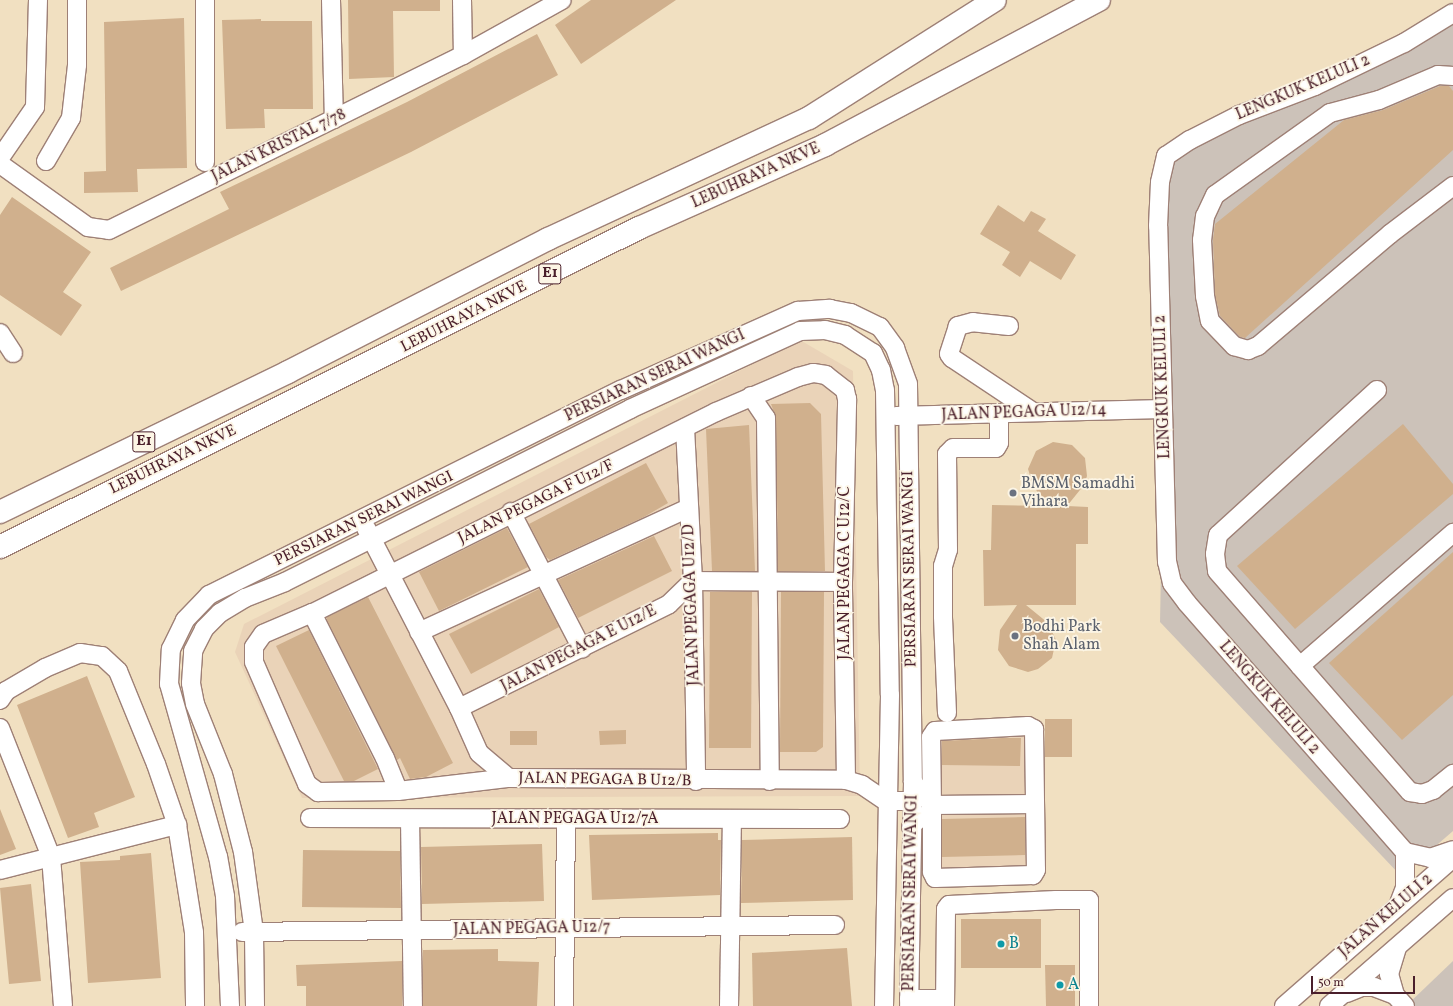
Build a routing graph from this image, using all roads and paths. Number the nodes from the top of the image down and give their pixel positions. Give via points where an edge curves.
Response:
1 (38, 0) edge
2 (77, 0) edge
3 (205, 0) edge
4 (331, 0) edge
5 (462, 0) edge
6 (562, 0) edge
7 (995, 0) edge
8 (1099, 0) edge
9 (1453, 13) edge
10 (463, 55) junction
11 (1453, 76) edge
12 (1315, 86) junction
13 (1330, 113) junction
14 (334, 119) junction
15 (0, 158) edge
16 (46, 162) dead end
17 (205, 162) dead end
18 (0, 164) edge
19 (1453, 186) edge
20 (1009, 326) dead end
21 (0, 333) edge
22 (13, 353) dead end
23 (826, 375) joint
24 (1377, 390) dead end
25 (751, 396) junction
26 (1163, 409) junction
27 (1033, 412) junction
28 (999, 413) junction
29 (908, 416) junction
30 (885, 417) junction
31 (685, 428) junction
32 (689, 508) junction
33 (0, 512) edge
34 (511, 512) junction
35 (362, 520) junction
36 (1453, 533) edge
37 (372, 539) junction
38 (0, 547) edge
39 (391, 573) junction
40 (546, 576) junction
41 (769, 581) junction
42 (693, 582) junction
43 (843, 582) junction
44 (312, 613) junction
45 (419, 632) junction
46 (582, 649) junction
47 (1300, 666) junction
48 (0, 700) edge
49 (459, 708) junction
50 (947, 713) dead end
51 (0, 728) edge
52 (1453, 774) edge
53 (509, 778) junction
54 (770, 780) junction
55 (846, 780) junction
56 (696, 781) junction
57 (913, 782) junction
58 (398, 791) junction
59 (886, 801) junction
60 (913, 802) junction
61 (1035, 804) junction
62 (932, 806) junction
63 (310, 818) dead end
64 (410, 819) junction
65 (566, 819) junction
66 (732, 819) junction
67 (840, 819) dead end
68 (178, 825) junction
69 (912, 827) junction
70 (1453, 850) edge
71 (1405, 852) junction
72 (51, 857) junction
73 (1453, 858) edge
74 (0, 870) edge
75 (1453, 898) edge
76 (1398, 906) junction
77 (835, 925) dead end
78 (731, 926) junction
79 (565, 928) junction
80 (412, 930) junction
81 (228, 932) junction
82 (254, 932) junction
83 (1398, 946) junction
84 (1335, 1000) edge
85 (1400, 1001) edge
86 (909, 1003) edge
87 (945, 1003) edge
88 (63, 1006) edge
89 (195, 1006) edge
90 (230, 1006) edge
91 (255, 1006) edge
92 (413, 1006) edge
93 (564, 1006) edge
94 (729, 1006) edge
95 (884, 1006) edge
96 (1089, 1006) edge
97 (1284, 1006) edge

1 - 15 street via 35,107
2 - 16 street via 78,66 71,118
3 - 17 street
4 - 14 street
5 - 10 street
6 - 10 street, JALAN KRISTAL 7/78
7 - 33 highway, LEBUHRAYA NKVE / E1 via 809,118 548,239 288,372
8 - 38 highway, LEBUHRAYA NKVE / E1 via 825,145 639,228
9 - 12 street, LENGKUK KELULI 2 via 1404,43
10 - 14 street, JALAN KRISTAL 7/78
11 - 13 street via 1438,75 1379,100
12 - 13 street
12 - 26 street, LENGKUK KELULI 2 via 1239,115 1190,140 1166,156 1160,182 1158,226
13 - 19 street via 1215,195 1205,216 1202,240 1210,321 1234,346 1248,350 1258,346 1390,234
14 - 18 street, JALAN KRISTAL 7/78 via 109,230 88,227
20 - 27 street via 972,322 958,326 949,354
21 - 22 street
23 - 25 street, JALAN PEGAGA F U12/F via 813,373 798,377
23 - 43 street, JALAN PEGAGA C U12/C via 845,390 846,399
24 - 47 street via 1218,535 1215,554 1218,571
25 - 31 street, JALAN PEGAGA F U12/F
25 - 41 street via 766,418
26 - 27 street, JALAN PEGAGA U12/14
26 - 71 street, LENGKUK KELULI 2 via 1167,562 1172,583 1186,604
27 - 28 street, JALAN PEGAGA U12/14
28 - 29 street, JALAN PEGAGA U12/14
28 - 50 street via 999,443 996,448 953,448 948,454 948,550 943,566
29 - 30 street, JALAN PEGAGA U12/14
29 - 35 street, PERSIARAN SERAI WANGI via 908,384 903,365 880,327 830,309 798,311 621,390
29 - 57 street, PERSIARAN SERAI WANGI
30 - 37 street, PERSIARAN SERAI WANGI via 885,390 881,370 873,354 845,335 825,330 800,331 630,409
30 - 59 street, PERSIARAN SERAI WANGI via 890,695
31 - 32 street, JALAN PEGAGA U12/D
31 - 34 street, JALAN PEGAGA F U12/F
32 - 40 street
32 - 42 street, JALAN PEGAGA U12/D
34 - 39 street, JALAN PEGAGA F U12/F
34 - 40 street
35 - 37 street, JALAN PEGAGA B U12/B
35 - 81 street, PERSIARAN SERAI WANGI via 209,595 185,620 171,649 169,684 218,857
36 - 47 street
37 - 39 street, JALAN PEGAGA B U12/B
37 - 82 street, PERSIARAN SERAI WANGI via 245,598 220,613 204,629 193,651 191,683 195,704 223,774 243,852
39 - 44 street, JALAN PEGAGA F U12/F
39 - 45 street, JALAN PEGAGA B U12/B
40 - 45 street
40 - 46 street
41 - 42 street
41 - 43 street
41 - 54 street
42 - 46 street, JALAN PEGAGA E U12/E via 669,604
42 - 56 street, JALAN PEGAGA U12/D
43 - 55 street, JALAN PEGAGA C U12/C
44 - 58 street via 386,758
44 - 58 street, JALAN PEGAGA F U12/F via 263,634 254,647 254,662 307,784 312,789 327,794
45 - 49 street, JALAN PEGAGA B U12/B
46 - 49 street, JALAN PEGAGA E U12/E
47 - 52 street via 1410,792 1422,794 1433,790
48 - 68 street via 6,690 45,668 80,654 102,656 118,671
49 - 53 street, JALAN PEGAGA B U12/B via 479,753
51 - 72 street
53 - 56 street, JALAN PEGAGA B U12/B
53 - 58 street
54 - 55 street, JALAN PEGAGA B U12/B
54 - 56 street, JALAN PEGAGA B U12/B
55 - 59 street, JALAN PEGAGA B U12/B via 862,785
57 - 60 street, PERSIARAN SERAI WANGI
57 - 62 street
59 - 60 street
59 - 95 street, PERSIARAN SERAI WANGI
60 - 69 street, PERSIARAN SERAI WANGI
61 - 62 street
61 - 62 street via 1036,870 1033,875 938,879 932,872
61 - 62 street via 1035,732 1028,726 934,731 931,737
62 - 69 street via 931,812 916,821
63 - 64 street, JALAN PEGAGA U12/7A
64 - 65 street, JALAN PEGAGA U12/7A
64 - 80 street
65 - 66 street, JALAN PEGAGA U12/7A
65 - 79 street
66 - 67 street, JALAN PEGAGA U12/7A
66 - 78 street
68 - 72 street
68 - 89 street via 194,932
69 - 86 street, PERSIARAN SERAI WANGI
70 - 71 street via 1430,858
71 - 76 street via 1405,888
72 - 74 street
72 - 88 street
73 - 76 street, JALAN KELULI 2
75 - 83 street, JALAN KELULI 2
76 - 97 street, JALAN KELULI 2
77 - 78 street, JALAN PEGAGA U12/7
78 - 79 street, JALAN PEGAGA U12/7
78 - 94 street
79 - 80 street, JALAN PEGAGA U12/7
79 - 93 street
80 - 82 street, JALAN PEGAGA U12/7
80 - 92 street
81 - 82 street, JALAN PEGAGA U12/7
81 - 90 street, PERSIARAN SERAI WANGI
82 - 91 street, PERSIARAN SERAI WANGI
83 - 84 street, JALAN KELULI 2
83 - 85 street via 1389,974
84 - 85 street via 1362,987 1374,987
86 - 87 street
87 - 96 street via 946,909 949,905 1089,900

